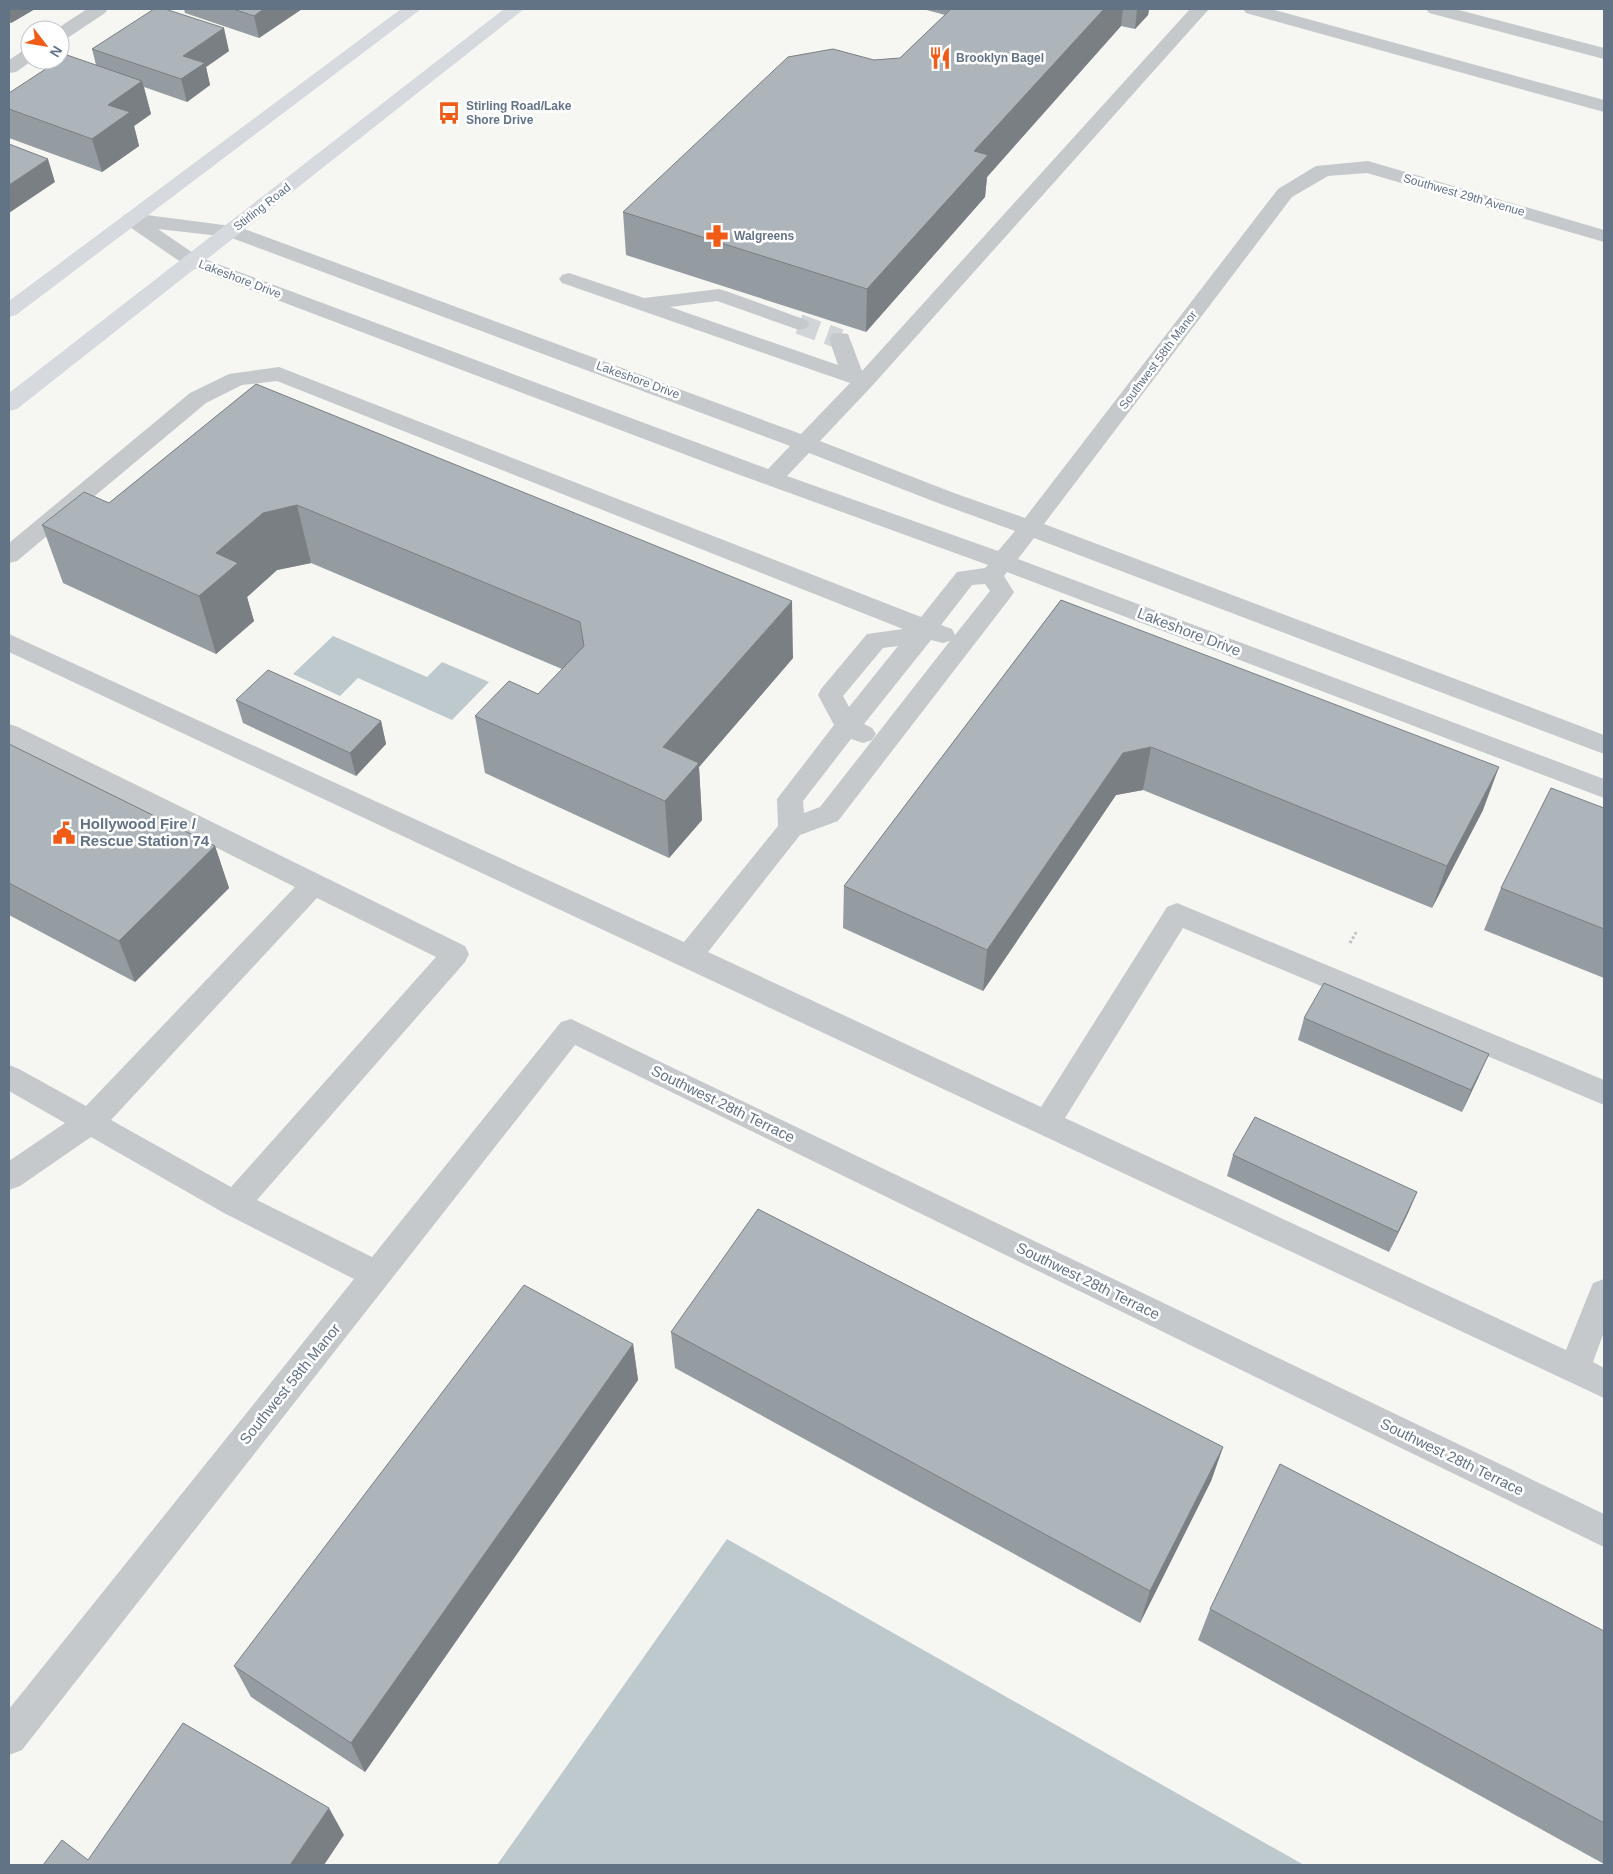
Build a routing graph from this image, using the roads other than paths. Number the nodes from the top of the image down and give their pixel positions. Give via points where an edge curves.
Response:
1 (99, 9) edge
2 (412, 9) edge
3 (515, 9) edge
4 (1200, 9) edge
5 (1252, 9) edge
6 (1435, 9) edge
7 (70, 28) edge
8 (1604, 54) edge
9 (20, 61) edge
10 (9, 68) edge
11 (1604, 106) edge
12 (1323, 170) joint
13 (131, 219) junction
14 (232, 231) junction
15 (1604, 236) edge
16 (192, 261) junction
17 (569, 279) dead end
18 (642, 304) junction
19 (9, 310) edge
20 (798, 324) tunnel mouth
21 (840, 339) tunnel mouth
22 (859, 379) junction
23 (9, 404) edge
24 (804, 442) junction
25 (772, 478) junction
26 (1031, 528) junction
27 (9, 555) edge
28 (997, 568) junction
29 (924, 632) junction
30 (9, 642) edge
31 (963, 643) junction
32 (848, 727) junction
33 (9, 733) edge
34 (884, 743) junction
35 (1604, 744) edge
36 (1595, 786) edge
37 (791, 828) junction
38 (314, 884) junction
39 (689, 956) junction
40 (571, 1030) joint
41 (9, 1077) edge
42 (1604, 1093) edge
43 (90, 1122) junction
44 (1046, 1122) junction
45 (9, 1178) edge
46 (235, 1204) junction
47 (377, 1275) junction
48 (1604, 1293) edge
49 (1574, 1369) junction
50 (1604, 1383) edge
51 (1604, 1531) edge
52 (9, 1737) edge

1 - 7 street
2 - 13 main road
3 - 14 main road, Stirling Road
4 - 22 street
5 - 11 street
6 - 8 street
9 - 10 street
12 - 15 street, Southwest 29th Avenue via 1368,167
12 - 26 street, Southwest 58th Manor via 1285,193
13 - 14 street, Lakeshore Drive
13 - 16 street, Lakeshore Drive
13 - 19 main road
14 - 16 main road, Stirling Road
14 - 24 street, Lakeshore Drive
16 - 23 main road, Stirling Road
16 - 25 street, Lakeshore Drive
17 - 18 street
18 - 20 street via 719,295
18 - 22 street
21 - 22 street
22 - 24 street
24 - 25 street
24 - 26 street, Lakeshore Drive
25 - 28 street, Lakeshore Drive
26 - 28 street, Southwest 58th Manor
26 - 35 street, Lakeshore Drive
27 - 29 street via 198,398 236,379 279,374
28 - 29 street via 965,578
28 - 31 street via 1002,592
28 - 36 street, Lakeshore Drive
29 - 31 street
29 - 32 street
29 - 32 street via 876,640 830,695
30 - 39 street
31 - 34 street
32 - 34 street
32 - 37 street via 790,799
33 - 38 street
34 - 37 street via 829,814
35 - 36 street
37 - 39 street
38 - 43 street
38 - 46 street via 455,954
39 - 44 street
40 - 47 street, Southwest 58th Manor
40 - 51 street, Southwest 28th Terrace
41 - 43 street
42 - 44 street via 1177,914
43 - 45 street
43 - 46 street
44 - 49 street
46 - 47 street
47 - 52 street, Southwest 58th Manor
48 - 49 street
49 - 50 street

